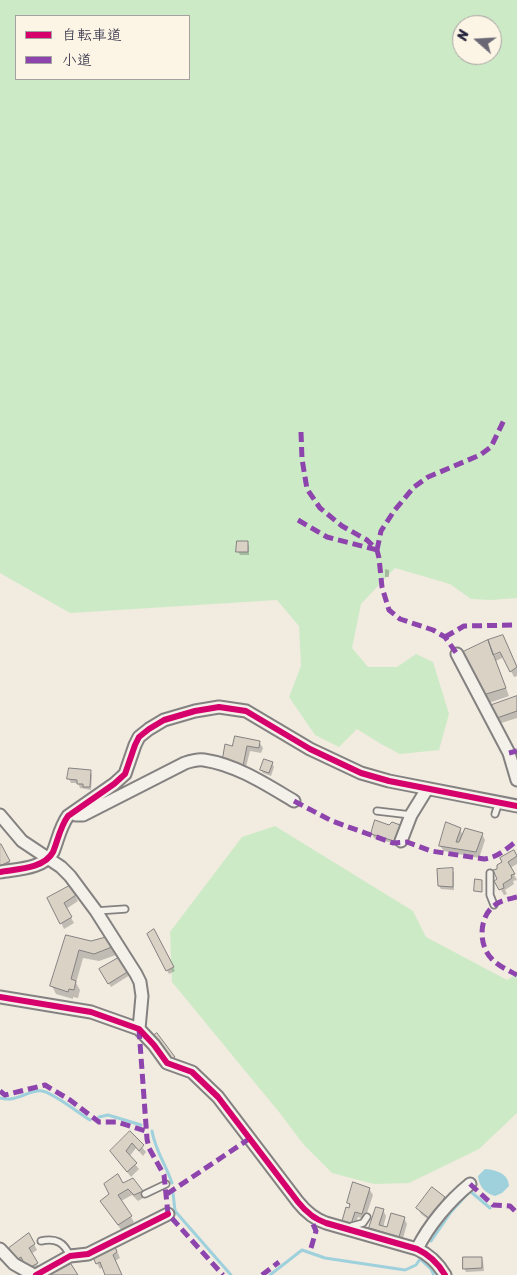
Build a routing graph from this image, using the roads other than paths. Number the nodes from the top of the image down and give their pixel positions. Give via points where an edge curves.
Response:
1 (457, 654) dead end
2 (517, 780) edge
3 (427, 789) junction
4 (294, 801) dead end
5 (499, 802) junction
6 (517, 806) edge
7 (377, 812) dead end
8 (72, 814) junction
9 (495, 814) dead end
10 (0, 815) edge
11 (411, 815) junction
12 (402, 841) dead end
13 (48, 859) junction
14 (0, 872) edge
15 (490, 873) dead end
16 (494, 905) dead end
17 (125, 909) dead end
18 (96, 912) junction
19 (0, 997) edge
20 (139, 1029) junction
21 (166, 1184) dead end
22 (470, 1184) dead end
23 (145, 1194) dead end
24 (168, 1214) dead end
25 (367, 1217) dead end
26 (350, 1230) junction
27 (41, 1241) dead end
28 (0, 1249) edge
29 (417, 1249) junction
30 (70, 1256) junction
31 (35, 1275) edge
32 (445, 1275) edge

1 - 2 street via 509,752
3 - 5 street
3 - 8 street via 361,773 310,749 246,711 219,707 164,720 149,729 135,745 125,774
3 - 11 street
4 - 8 street via 246,773 200,760 185,763 83,815
5 - 6 street
5 - 9 lane
7 - 11 lane
8 - 13 street via 64,821
10 - 13 street via 22,841
11 - 12 street
13 - 14 street via 33,866
13 - 18 street via 62,867
15 - 16 lane via 490,894
17 - 18 lane
18 - 20 street via 140,982 146,1000
19 - 20 street via 91,1012
20 - 26 street via 167,1063 192,1072 218,1097 308,1213 320,1221
21 - 23 lane
22 - 29 street via 457,1194
24 - 30 street via 88,1254
25 - 26 lane
26 - 29 street
27 - 30 lane via 51,1239 62,1243
28 - 31 street via 14,1264
29 - 32 street via 436,1262
30 - 31 street

